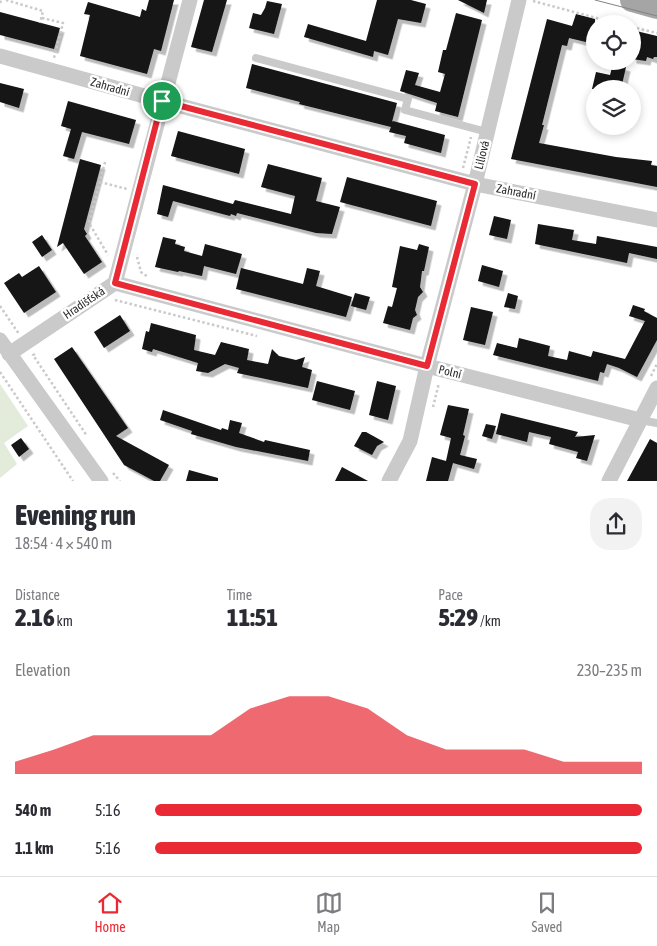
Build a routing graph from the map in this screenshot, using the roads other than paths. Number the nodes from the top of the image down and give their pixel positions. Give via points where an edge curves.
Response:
1 (190, 0) edge
2 (632, 0) edge
3 (527, 1) edge
4 (657, 7) edge
5 (0, 56) edge
6 (256, 58) dead end
7 (162, 101) junction
8 (480, 130) junction
9 (475, 184) junction
10 (657, 220) edge
11 (115, 283) junction
12 (0, 340) edge
13 (9, 354) junction
14 (427, 366) junction
15 (653, 384) edge
16 (640, 420) junction
17 (657, 423) edge
18 (105, 475) edge
19 (389, 481) edge
20 (609, 481) edge

1 - 7 street, Hradišťská
2 - 4 main road
3 - 8 street, Liliová
5 - 7 street, Zahradní
6 - 8 lane via 408,99 405,110
7 - 9 street, Zahradní
7 - 11 street, Hradišťská
8 - 9 street, Liliová
9 - 10 street, Zahradní
9 - 14 street, Liliová
11 - 13 street, Hradišťská via 29,349
11 - 14 street, Polní
12 - 13 street
13 - 18 street
14 - 16 street, Polní
14 - 19 street, Liliová via 410,441
15 - 16 street
16 - 17 lane
16 - 20 street

